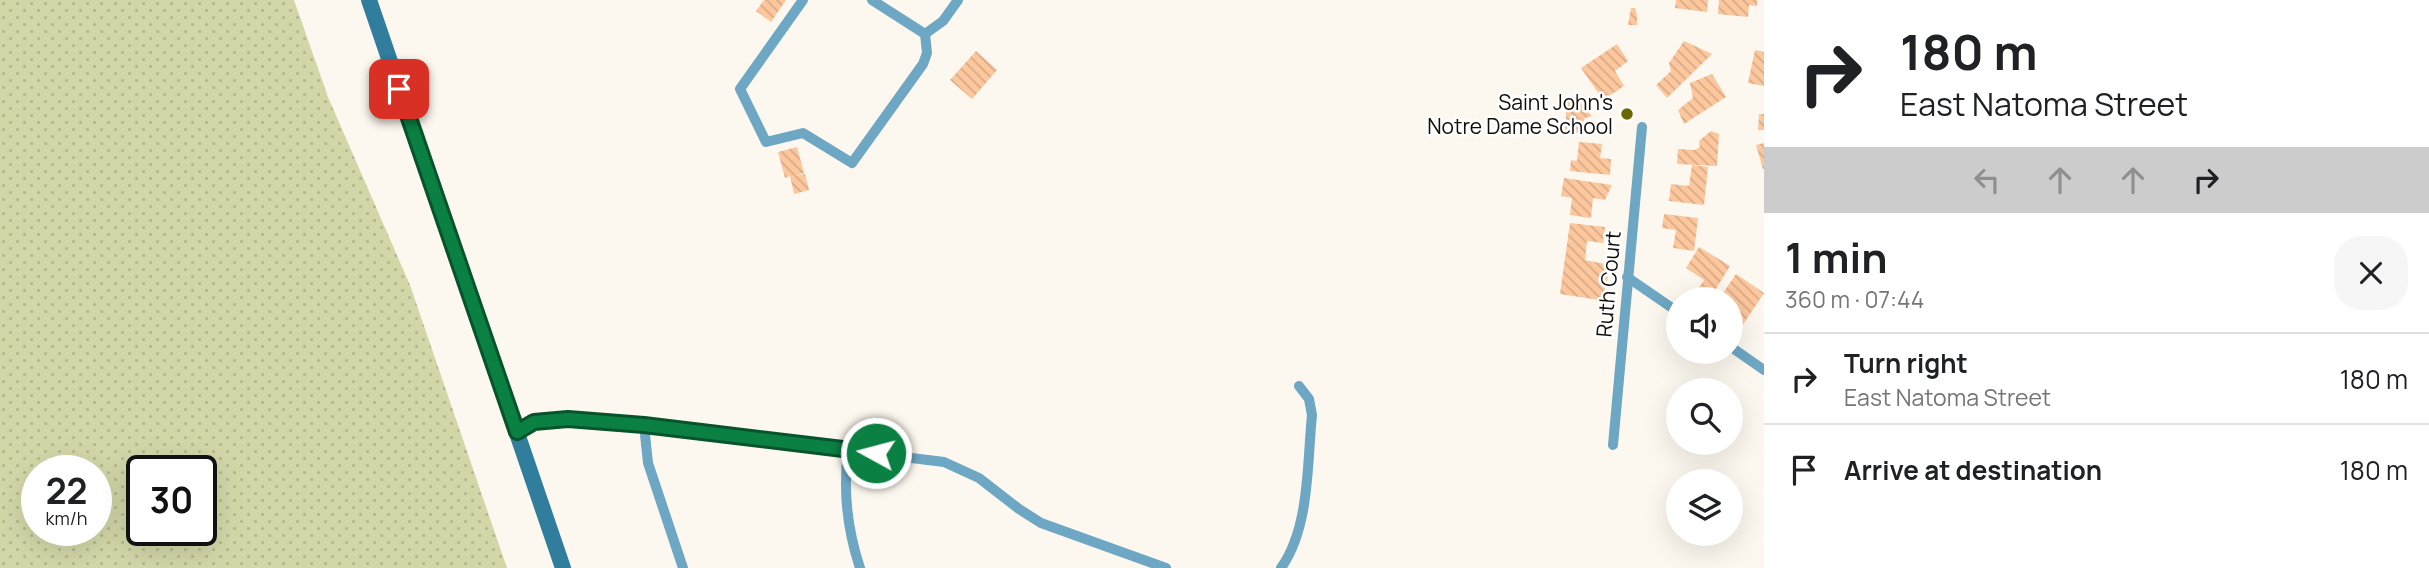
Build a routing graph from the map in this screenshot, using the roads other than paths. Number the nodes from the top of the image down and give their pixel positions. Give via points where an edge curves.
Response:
1 (369, 0) edge
2 (803, 0) edge
3 (872, 0) edge
4 (958, 0) edge
5 (925, 34) junction
6 (1642, 128) dead end
7 (1628, 277) junction
8 (1666, 304) edge
9 (1743, 355) edge
10 (1764, 370) edge
11 (1299, 386) dead end
12 (644, 425) junction
13 (517, 432) junction
14 (1613, 444) dead end
15 (848, 450) junction
16 (563, 568) edge
17 (683, 568) edge
18 (860, 568) edge
19 (1166, 568) edge
20 (1281, 568) edge

1 - 13 main road
2 - 5 street via 740,89 766,142 803,133 852,163 923,64
3 - 5 street
4 - 5 street via 943,21
6 - 7 street, Ruth Court
7 - 8 street
7 - 14 street, Ruth Court
9 - 10 street
11 - 20 street via 1309,399 1312,415 1302,516 1296,541
12 - 13 street via 552,419
12 - 15 street
12 - 17 street via 648,463
13 - 16 main road
15 - 18 street via 846,504
15 - 19 street via 954,465 1041,523

